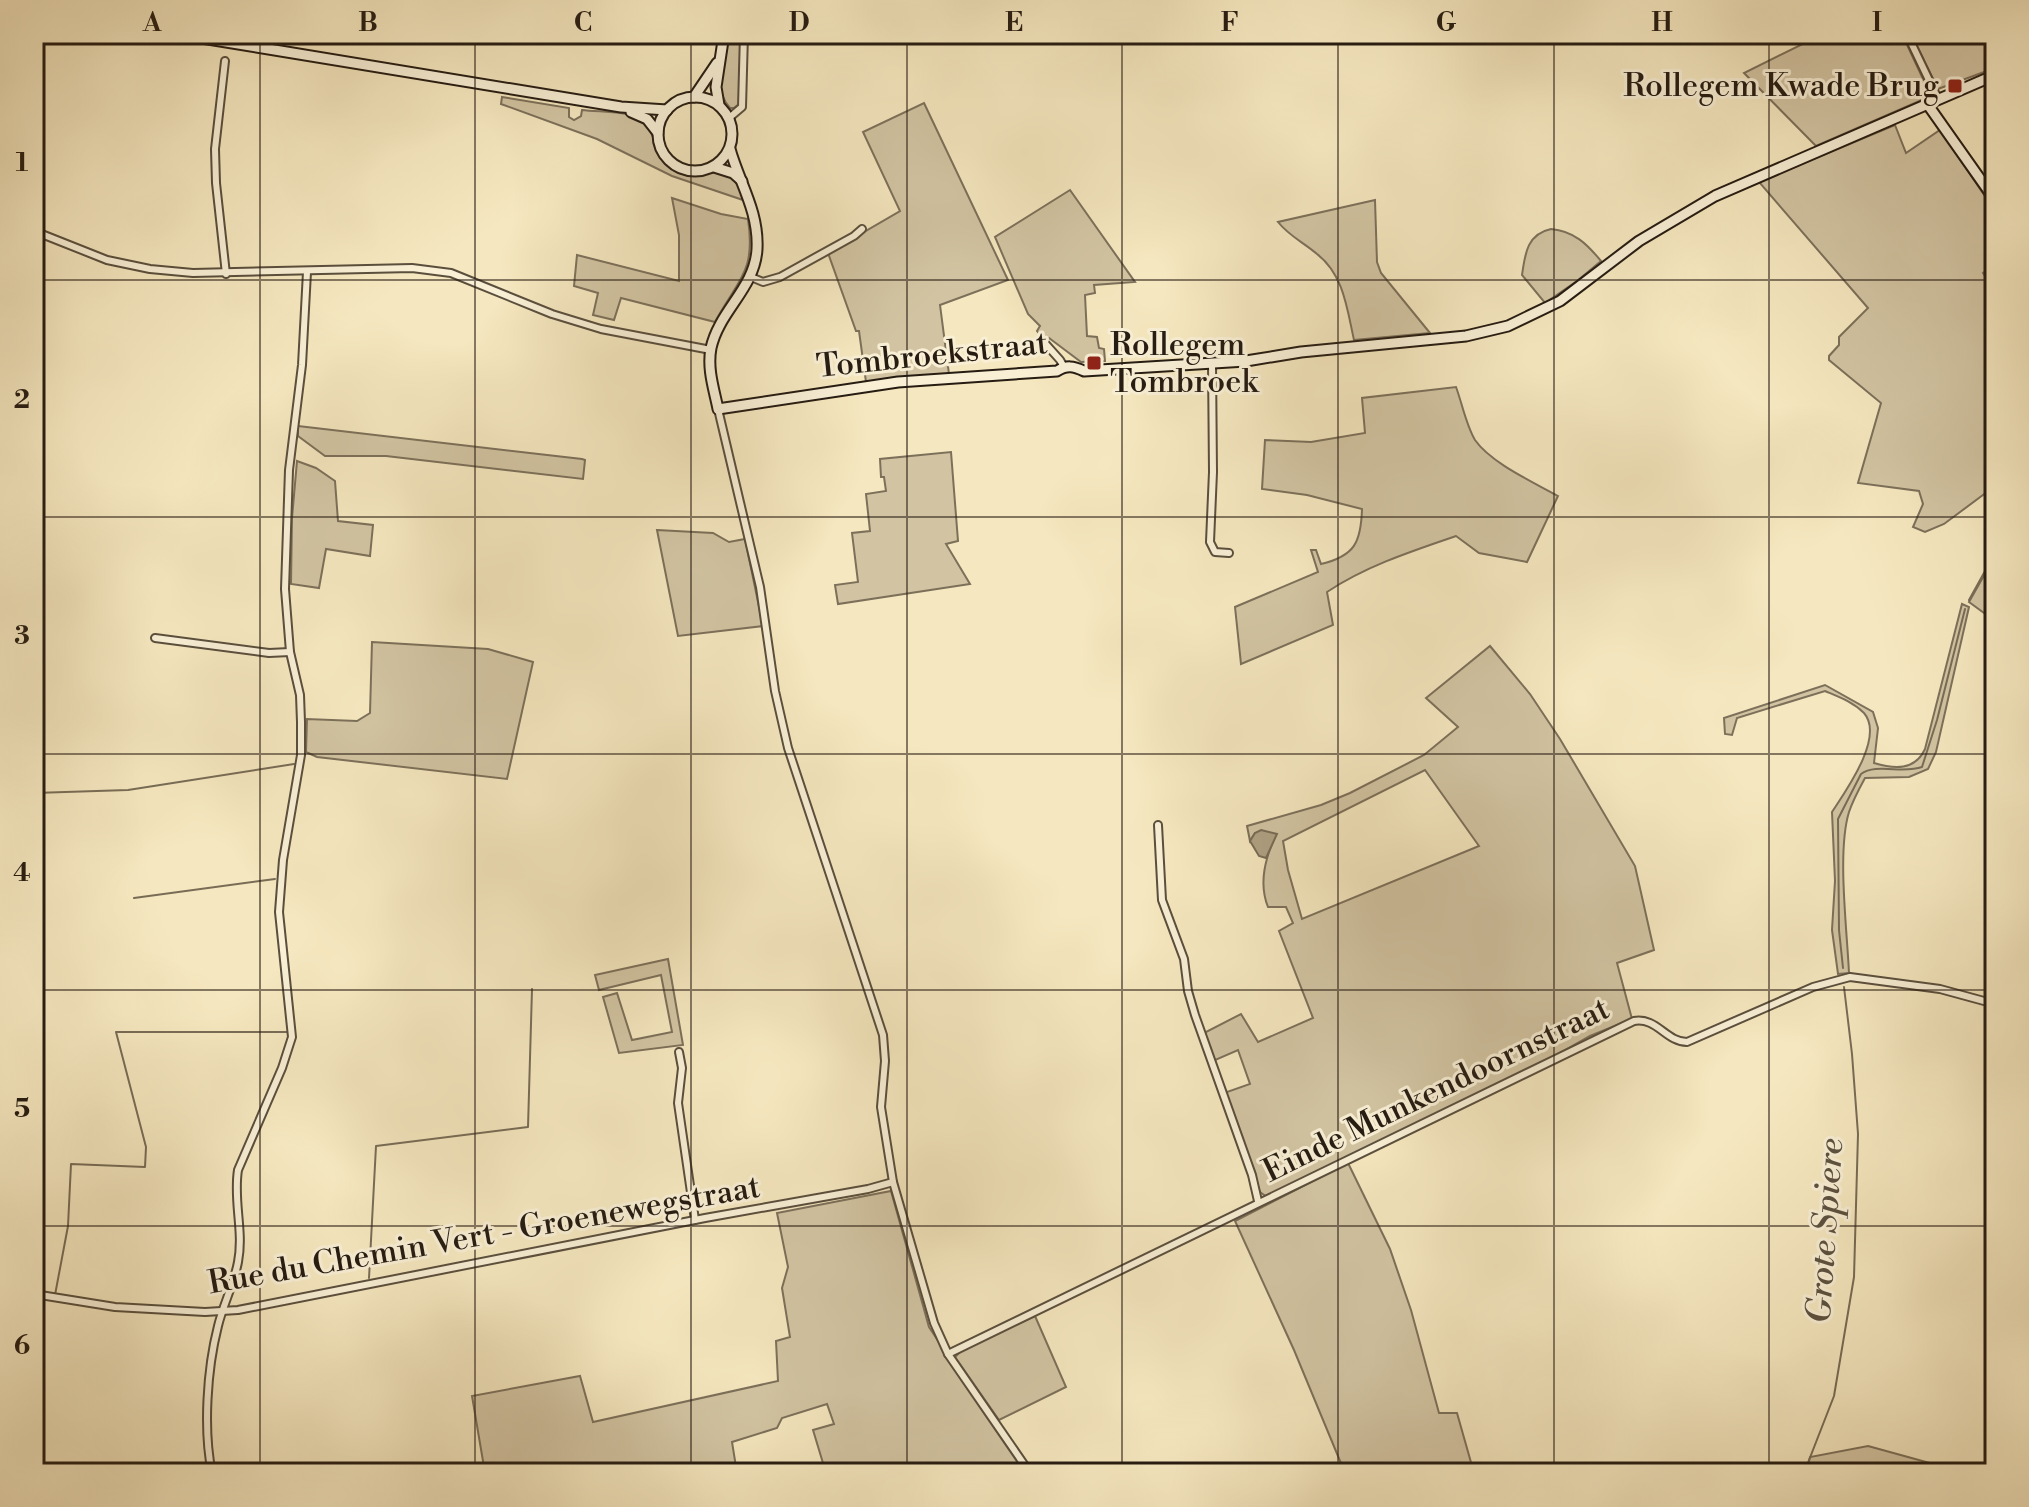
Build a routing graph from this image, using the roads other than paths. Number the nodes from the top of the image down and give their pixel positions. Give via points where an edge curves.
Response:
1 (177, 34) edge
2 (724, 34) edge
3 (744, 34) edge
4 (1907, 34) edge
5 (718, 60) junction
6 (225, 61) dead end
7 (1995, 75) edge
8 (694, 97) junction
9 (1938, 99) junction
10 (719, 105) junction
11 (1928, 105) junction
12 (621, 107) junction
13 (667, 110) junction
14 (729, 118) junction
15 (658, 133) junction
16 (730, 149) junction
17 (714, 167) junction
18 (744, 183) junction
19 (1995, 200) edge
20 (862, 229) dead end
21 (34, 231) edge
22 (307, 272) junction
23 (226, 274) junction
24 (751, 277) junction
25 (1043, 341) dead end
26 (711, 350) junction
27 (1262, 358) junction
28 (1199, 362) junction
29 (1212, 364) junction
30 (1064, 367) junction
31 (718, 409) junction
32 (1229, 553) dead end
33 (155, 638) dead end
34 (290, 652) junction
35 (1158, 825) dead end
36 (1995, 1004) edge
37 (679, 1052) dead end
38 (893, 1182) junction
39 (1258, 1201) junction
40 (695, 1220) junction
41 (34, 1294) edge
42 (224, 1312) junction
43 (948, 1354) junction
44 (212, 1473) edge
45 (1030, 1473) edge

1 - 12 street
2 - 5 street
3 - 14 street via 741,109
4 - 9 street
5 - 8 street
5 - 10 street
6 - 23 street via 215,149
7 - 9 street, Tombroekstraat
8 - 10 street
8 - 13 street
9 - 11 street, Tombroekstraat
10 - 14 street
11 - 19 street
11 - 27 street, Tombroekstraat via 1707,200 1639,241 1560,301 1516,323 1466,336
12 - 13 street
12 - 15 street via 647,119
13 - 15 street
14 - 16 street
15 - 17 street via 662,152 676,166 692,172
16 - 17 street
16 - 18 street
17 - 18 street
18 - 24 street via 757,245
20 - 24 street via 780,277 763,282
21 - 23 street via 107,260
22 - 23 street
22 - 26 street via 412,268 451,273 601,329
22 - 34 street via 289,470 285,589
24 - 26 street via 719,327
25 - 30 street
26 - 31 street
27 - 28 street, Tombroekstraat
27 - 29 street, Tombroekstraat
28 - 29 street, Tombroekstraat
28 - 30 street, Tombroekstraat via 1084,371
29 - 32 street via 1210,542 1215,552
30 - 31 street, Tombroekstraat via 898,382
31 - 38 street via 760,587 783,726 883,1035 881,1107
33 - 34 street
34 - 42 street via 300,695 301,755 279,912 292,1037 238,1170 239,1253
35 - 39 street, Einde Munkendoornstraat via 1162,900
36 - 39 street, Einde Munkendoornstraat via 1940,989 1850,977 1813,987 1687,1042 1678,1042 1648,1021 1634,1021
37 - 40 street via 679,1119
38 - 40 street, Rue du Chemin Vert - Groenewegstraat
38 - 43 street
39 - 43 street, Einde Munkendoornstraat
40 - 42 street, Rue du Chemin Vert - Groenewegstraat
41 - 42 street, Rue du Chemin Vert - Groenewegstraat via 115,1307
42 - 44 street via 210,1390
43 - 45 street

